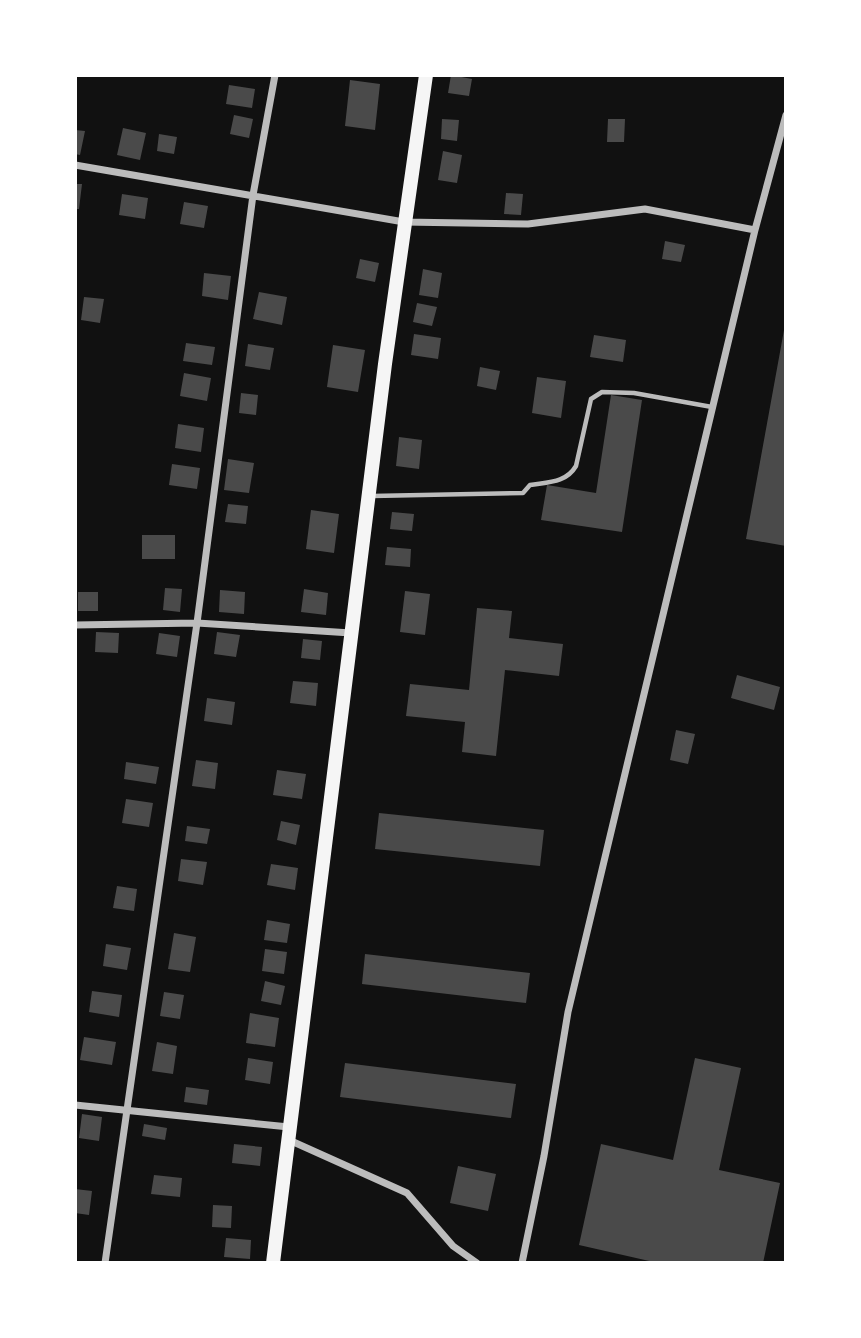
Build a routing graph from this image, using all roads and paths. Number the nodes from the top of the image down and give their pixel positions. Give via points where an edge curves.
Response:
1 (275, 75) edge
2 (426, 75) edge
3 (786, 115) edge
4 (75, 165) edge
5 (253, 195) junction
6 (404, 222) junction
7 (755, 230) junction
8 (713, 408) junction
9 (368, 496) junction
10 (197, 623) junction
11 (75, 625) edge
12 (351, 633) junction
13 (75, 1105) edge
14 (127, 1111) junction
15 (289, 1133) junction
16 (105, 1263) edge
17 (273, 1263) edge
18 (477, 1263) edge
19 (522, 1263) edge

1 - 5 street
2 - 6 main road
3 - 7 street
4 - 5 street
5 - 6 street
5 - 10 street
6 - 7 street via 528,224 645,209
6 - 9 main road
7 - 8 street
8 - 9 lane via 634,393 602,392 591,399 576,466 559,481 530,485 523,493
8 - 19 street via 568,1012
9 - 12 main road
10 - 11 street
10 - 12 street
10 - 14 street
12 - 15 main road
13 - 14 street
14 - 15 street
14 - 16 street
15 - 17 main road
15 - 18 street via 407,1192 453,1246

